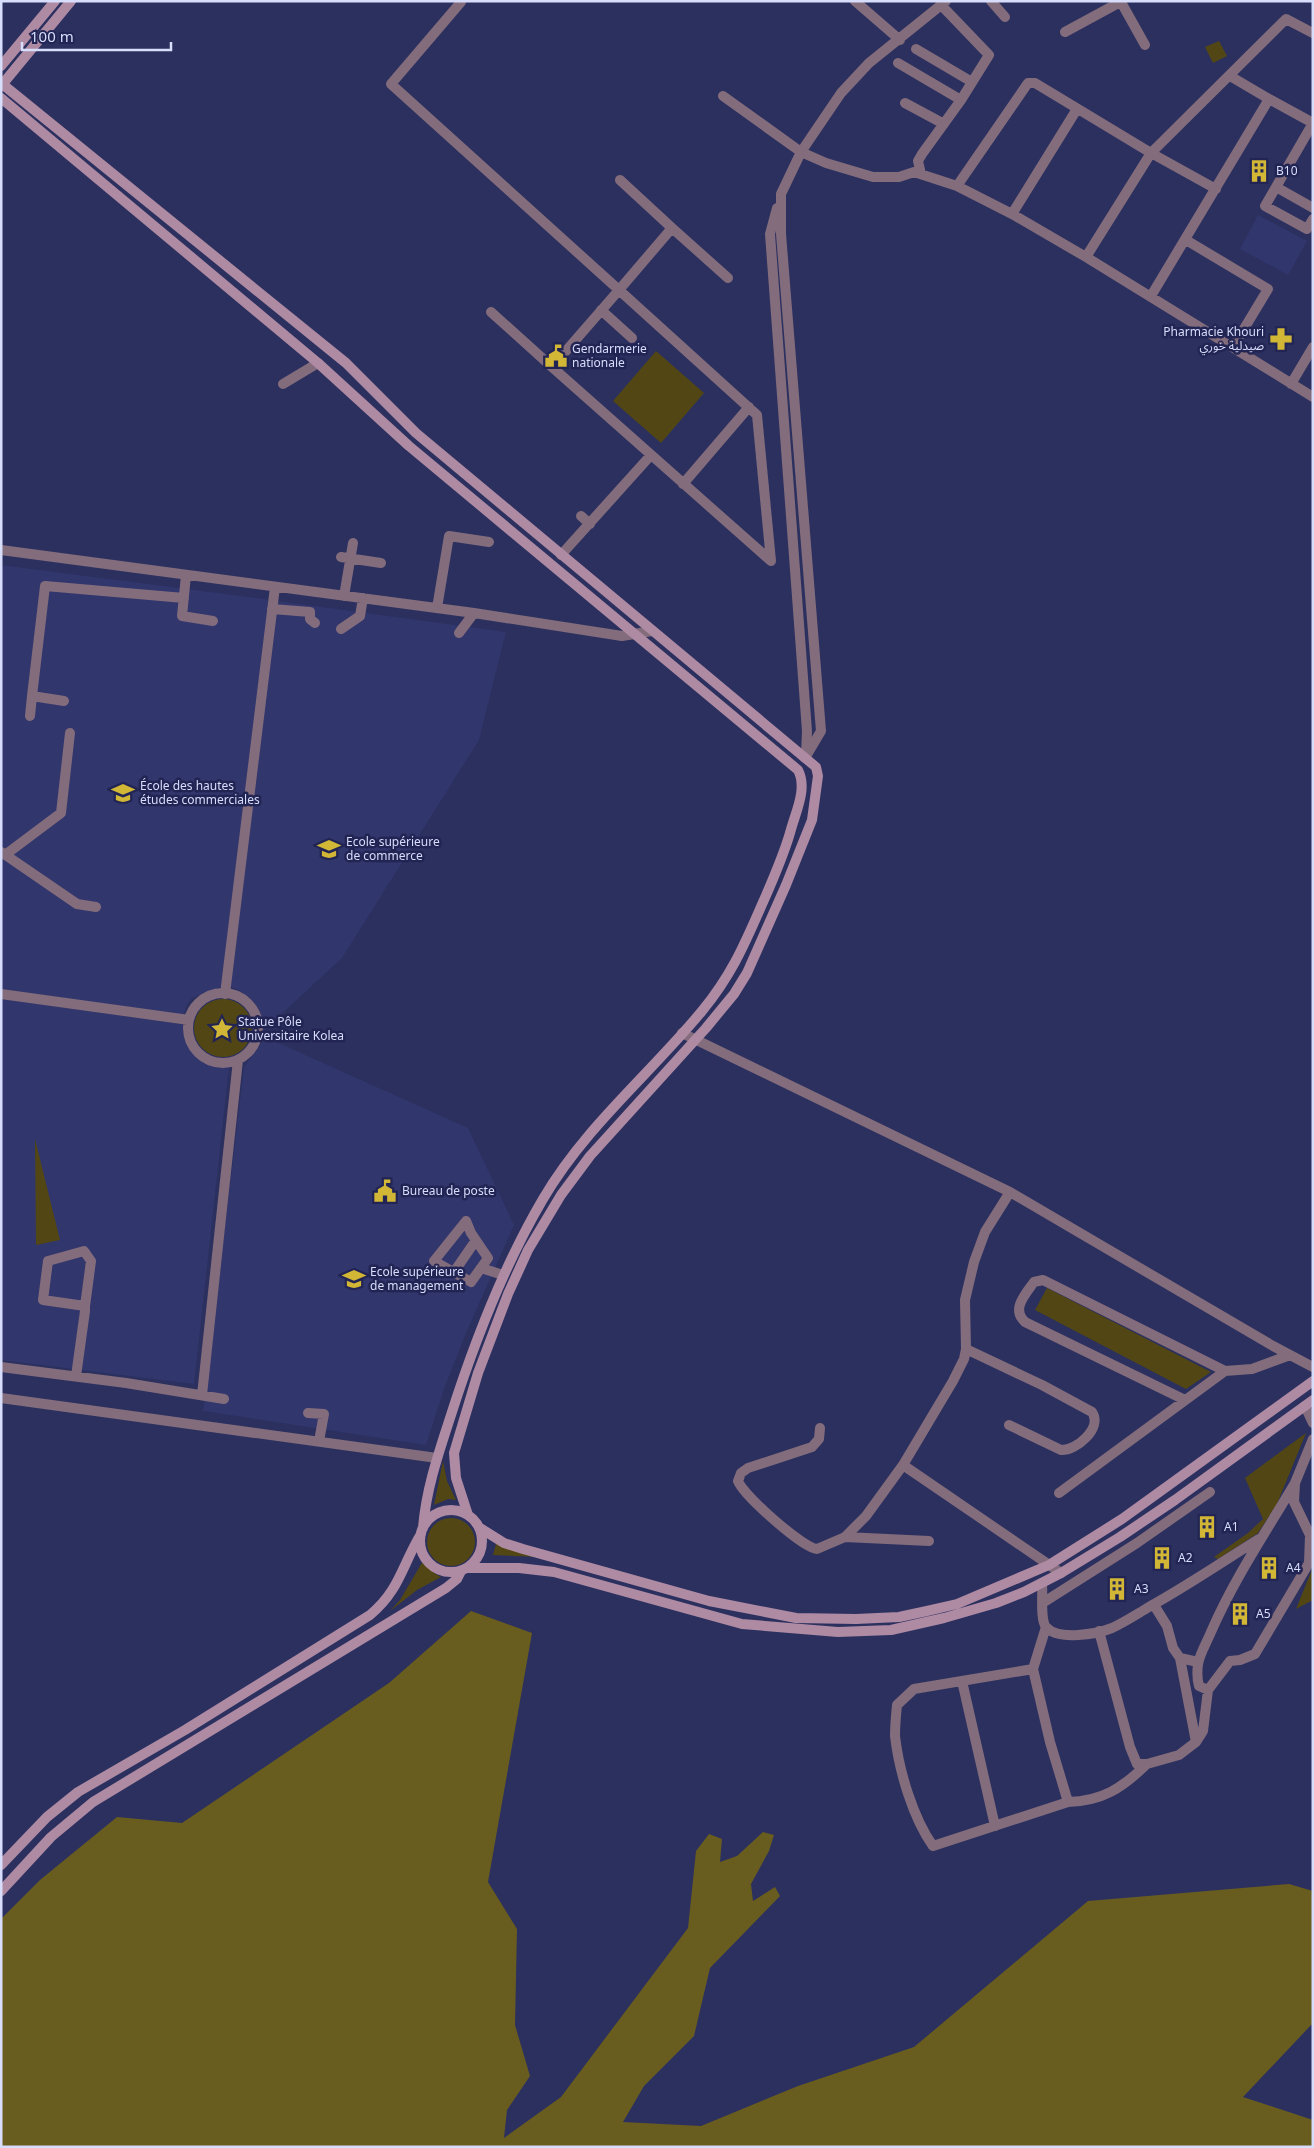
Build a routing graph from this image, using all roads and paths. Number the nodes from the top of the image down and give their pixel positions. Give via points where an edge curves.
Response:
1 (55, 1) edge
2 (71, 1) edge
3 (855, 1) edge
4 (991, 1) edge
5 (461, 2) edge
6 (1121, 2) edge
7 (944, 3) edge
8 (1005, 17) dead end
9 (1065, 32) dead end
10 (1313, 33) edge
11 (900, 40) junction
12 (1145, 46) dead end
13 (916, 49) dead end
14 (898, 63) dead end
15 (1, 66) edge
16 (1230, 76) junction
17 (972, 82) junction
18 (2, 84) edge
19 (722, 96) dead end
20 (1, 98) edge
21 (1269, 99) junction
22 (961, 100) junction
23 (905, 103) dead end
24 (1077, 109) junction
25 (1313, 123) edge
26 (944, 124) junction
27 (802, 152) junction
28 (1151, 153) junction
29 (921, 174) junction
30 (620, 180) dead end
31 (957, 186) junction
32 (1276, 187) junction
33 (1216, 189) junction
34 (781, 194) junction
35 (1313, 208) edge
36 (1012, 214) junction
37 (1313, 219) edge
38 (672, 228) junction
39 (1186, 240) junction
40 (1086, 257) junction
41 (728, 278) dead end
42 (619, 290) junction
43 (1151, 296) junction
44 (601, 310) junction
45 (491, 312) dead end
46 (632, 338) dead end
47 (1233, 347) junction
48 (1313, 347) edge
49 (318, 363) junction
50 (552, 367) junction
51 (283, 384) dead end
52 (1291, 384) junction
53 (1313, 397) edge
54 (749, 407) junction
55 (651, 455) junction
56 (683, 484) junction
57 (581, 516) dead end
58 (590, 524) junction
59 (353, 542) dead end
60 (489, 542) dead end
61 (1, 550) edge
62 (561, 555) junction
63 (346, 558) junction
64 (381, 563) dead end
65 (186, 575) junction
66 (275, 587) junction
67 (344, 596) junction
68 (184, 598) junction
69 (363, 598) junction
70 (272, 608) junction
71 (437, 608) junction
72 (474, 613) junction
73 (213, 620) dead end
74 (316, 623) dead end
75 (340, 629) dead end
76 (652, 631) junction
77 (459, 633) dead end
78 (634, 635) junction
79 (32, 696) junction
80 (64, 701) dead end
81 (30, 716) dead end
82 (70, 733) dead end
83 (805, 758) junction
84 (798, 770) junction
85 (3, 854) edge
86 (96, 907) dead end
87 (1, 994) edge
88 (225, 994) junction
89 (189, 1020) junction
90 (682, 1034) junction
91 (694, 1040) junction
92 (238, 1060) junction
93 (1010, 1192) junction
94 (476, 1240) junction
95 (481, 1268) junction
96 (454, 1272) junction
97 (503, 1275) junction
98 (85, 1306) junction
99 (966, 1349) junction
100 (1290, 1355) junction
101 (1, 1367) edge
102 (1313, 1367) edge
103 (1225, 1371) junction
104 (76, 1376) junction
105 (1313, 1381) edge
106 (202, 1395) junction
107 (1, 1398) edge
108 (224, 1399) dead end
109 (1185, 1400) junction
110 (1310, 1411) edge
111 (308, 1413) dead end
112 (1009, 1426) dead end
113 (820, 1428) dead end
114 (1313, 1438) edge
115 (319, 1441) junction
116 (437, 1458) junction
117 (902, 1465) junction
118 (1295, 1483) junction
119 (1210, 1492) dead end
120 (1059, 1493) dead end
121 (468, 1515) junction
122 (480, 1528) junction
123 (422, 1531) junction
124 (1264, 1536) junction
125 (845, 1537) junction
126 (929, 1541) dead end
127 (1049, 1565) junction
128 (464, 1570) junction
129 (1061, 1574) junction
130 (1042, 1583) junction
131 (1044, 1602) junction
132 (1154, 1605) junction
133 (1046, 1627) junction
134 (1099, 1631) junction
135 (1180, 1658) junction
136 (1198, 1662) junction
137 (1034, 1669) junction
138 (962, 1681) junction
139 (1208, 1690) junction
140 (1196, 1742) junction
141 (1147, 1764) junction
142 (1068, 1802) junction
143 (994, 1826) junction
144 (1, 1865) edge
145 (1, 1891) edge

1 - 15 main road
2 - 18 main road
3 - 11 street
4 - 8 street
5 - 42 street via 391,84
6 - 9 street
6 - 12 street
7 - 11 street
7 - 17 street via 989,54
10 - 16 street via 1286,19
11 - 27 street via 869,63 842,93
13 - 17 street
14 - 22 street
16 - 21 street
16 - 28 street
17 - 22 street
18 - 62 main road via 346,363 416,433
19 - 27 street
20 - 49 main road
21 - 25 street
21 - 33 street
22 - 26 street
23 - 26 street
24 - 28 street
24 - 31 street via 1042,86 1028,83
24 - 36 street
25 - 32 street
26 - 29 street via 918,161
27 - 29 street via 873,177
27 - 34 street
28 - 33 street
28 - 40 street
29 - 31 street
30 - 38 street
31 - 36 street
32 - 35 street
32 - 37 street via 1265,206 1307,229
33 - 39 street
34 - 83 street via 770,234 807,730
34 - 83 street via 781,234 821,731
36 - 40 street
38 - 41 street
38 - 42 street
39 - 43 street
39 - 47 street via 1268,289
40 - 43 street
42 - 44 street
42 - 54 street
43 - 47 street
44 - 46 street
44 - 50 street
45 - 50 street
47 - 52 street
48 - 52 street
49 - 51 street
49 - 78 main road via 409,446
50 - 55 street
52 - 53 street
54 - 56 street
54 - 56 street via 757,415 771,561
55 - 56 street
55 - 58 street
57 - 58 street
58 - 62 street
59 - 63 street
60 - 71 street via 449,536
61 - 65 street
62 - 76 main road
63 - 64 street
63 - 67 street
65 - 66 street
65 - 68 street
66 - 67 street
66 - 70 street
67 - 69 street
68 - 73 street via 182,616
68 - 79 street via 45,586
69 - 71 street
69 - 75 street via 360,616
70 - 74 street via 310,612 310,619
70 - 88 street
71 - 72 street
72 - 77 street
72 - 78 street via 622,636
76 - 78 street
76 - 83 main road
78 - 84 main road
79 - 80 street
79 - 81 street
82 - 85 street via 61,813
83 - 84 main road
83 - 91 main road via 816,767 818,776 812,820 747,973 734,994
84 - 90 main road via 803,779 784,856 743,950 725,981
85 - 86 street via 77,904
87 - 89 street
88 - 89 street via 199,1003
88 - 92 street via 244,1000 251,1008 258,1027 253,1046
89 - 92 street via 190,1039 201,1055 219,1063
90 - 91 street
90 - 97 main road via 594,1128 564,1166 517,1244
91 - 93 street
91 - 121 main road via 590,1156 528,1250 478,1373 457,1443 455,1472
92 - 106 street
93 - 99 street via 986,1232 974,1262 965,1300
93 - 100 street
94 - 95 street via 488,1258
94 - 96 street
94 - 96 street via 466,1221 434,1261
95 - 96 street via 471,1282
95 - 97 street
97 - 116 main road
98 - 98 street via 44,1300 48,1261 84,1251 90,1261
98 - 104 street
99 - 112 street via 1042,1385 1092,1412 1095,1417 1095,1424 1087,1436 1066,1450
99 - 117 street via 953,1381
100 - 102 street
100 - 103 street via 1252,1369
101 - 104 street
103 - 109 street
103 - 109 street via 1042,1280 1034,1282 1018,1305 1019,1314 1025,1322
104 - 106 street
105 - 127 main road via 1122,1518
106 - 108 street
107 - 115 street
109 - 120 street
110 - 129 main road
111 - 115 street via 324,1414
113 - 125 street via 819,1439 812,1447 748,1468 738,1481 780,1525 809,1547 817,1549
114 - 118 street
115 - 116 street
116 - 123 main road via 426,1499
117 - 125 street via 866,1516
117 - 127 street
118 - 124 street
118 - 139 street via 1294,1502 1310,1534 1309,1563 1255,1654 1230,1661
119 - 131 street
121 - 122 main road
121 - 123 main road via 458,1510 438,1513 429,1519
122 - 127 main road via 513,1546 652,1586 752,1611 825,1620 899,1617 957,1604
122 - 128 main road via 481,1550 476,1561
123 - 128 main road via 421,1550 430,1564 450,1573
123 - 144 main road via 397,1584 370,1615 78,1792 47,1817
124 - 132 street
124 - 136 street via 1245,1563
125 - 126 street
127 - 129 street
128 - 130 main road via 519,1568 554,1572 742,1624 838,1632 891,1630 944,1618 996,1603
128 - 145 main road via 446,1588 92,1802 51,1837
129 - 130 main road
130 - 131 street
131 - 133 street via 1042,1617
132 - 134 street
132 - 135 street via 1168,1626 1173,1648
133 - 134 street via 1056,1634 1084,1635
133 - 137 street
134 - 141 street via 1130,1747 1137,1764
135 - 136 street
135 - 140 street
136 - 139 street via 1198,1686
137 - 138 street
137 - 142 street via 1050,1742
138 - 143 street
138 - 143 street via 914,1689 897,1705 895,1736 907,1794 925,1836 933,1846
139 - 140 street via 1203,1731
140 - 141 street via 1179,1755
141 - 142 street via 1107,1796
142 - 143 street

